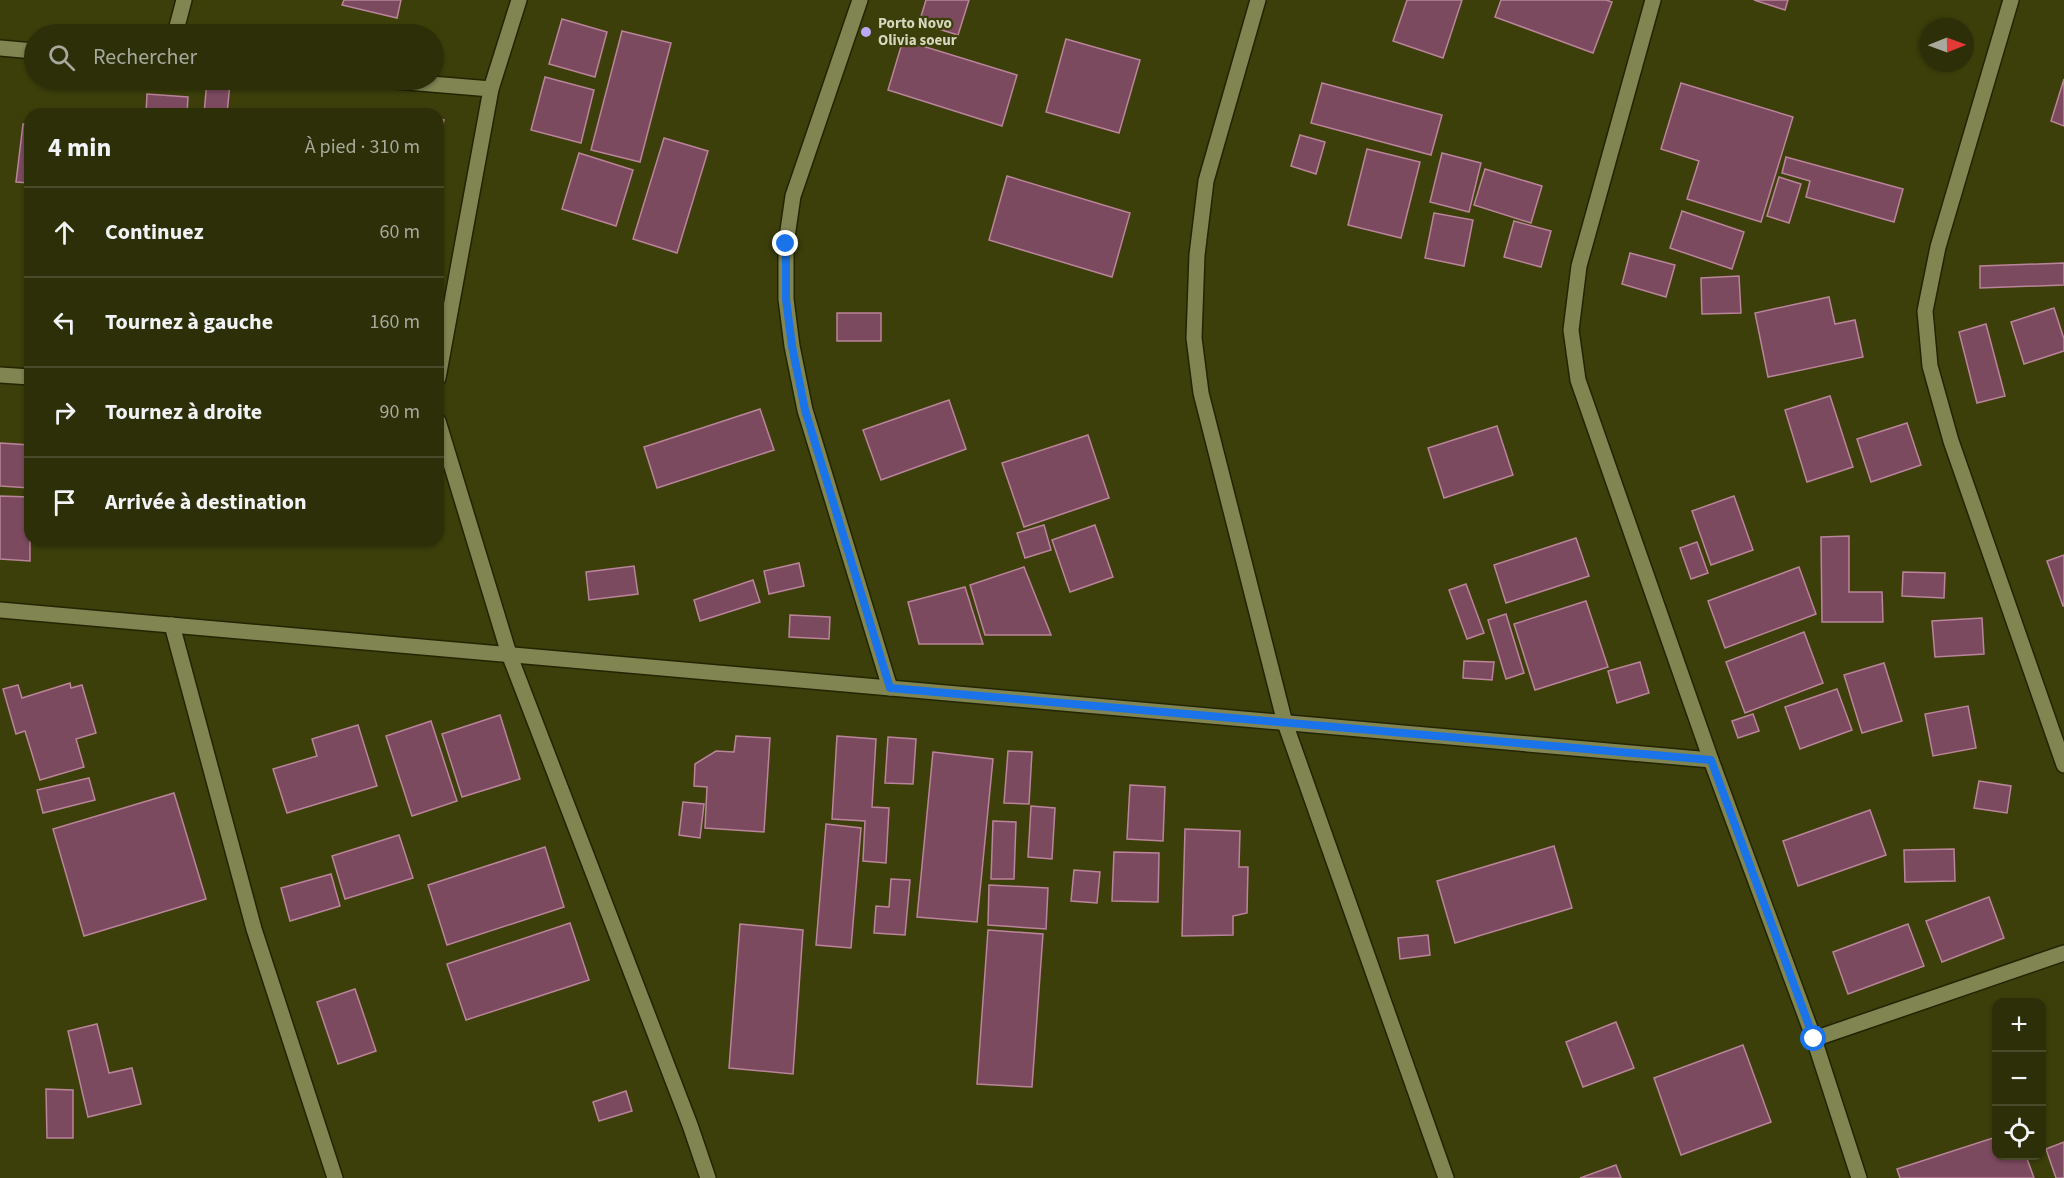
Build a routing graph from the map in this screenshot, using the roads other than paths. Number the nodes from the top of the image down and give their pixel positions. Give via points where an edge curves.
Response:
1 (184, 0) edge
2 (519, 0) edge
3 (860, 0) edge
4 (1258, 0) edge
5 (1653, 0) edge
6 (2011, 0) edge
7 (178, 24) edge
8 (0, 48) edge
9 (24, 50) edge
10 (444, 85) edge
11 (491, 88) junction
12 (444, 345) edge
13 (0, 375) edge
14 (24, 377) edge
15 (444, 441) edge
16 (0, 610) edge
17 (172, 625) junction
18 (509, 654) junction
19 (890, 688) junction
20 (1286, 723) junction
21 (1711, 760) junction
22 (2064, 765) edge
23 (2064, 953) edge
24 (1814, 1039) junction
25 (335, 1178) edge
26 (708, 1178) edge
27 (1446, 1178) edge
28 (1859, 1178) edge

1 - 7 street
2 - 11 street
3 - 19 street via 793,196 786,244 786,299 805,410
4 - 20 street via 1206,181 1197,255 1194,338 1201,393
5 - 21 street via 1579,266 1571,330 1578,380
6 - 22 street via 1938,247 1924,310 1930,366 1951,441
8 - 9 street
10 - 11 street
11 - 12 street
13 - 14 street
15 - 18 street
16 - 17 street
17 - 18 street
17 - 25 street via 254,929
18 - 19 street
18 - 26 street
19 - 20 street
20 - 21 street
20 - 27 street
21 - 24 street
23 - 24 street
24 - 28 street

